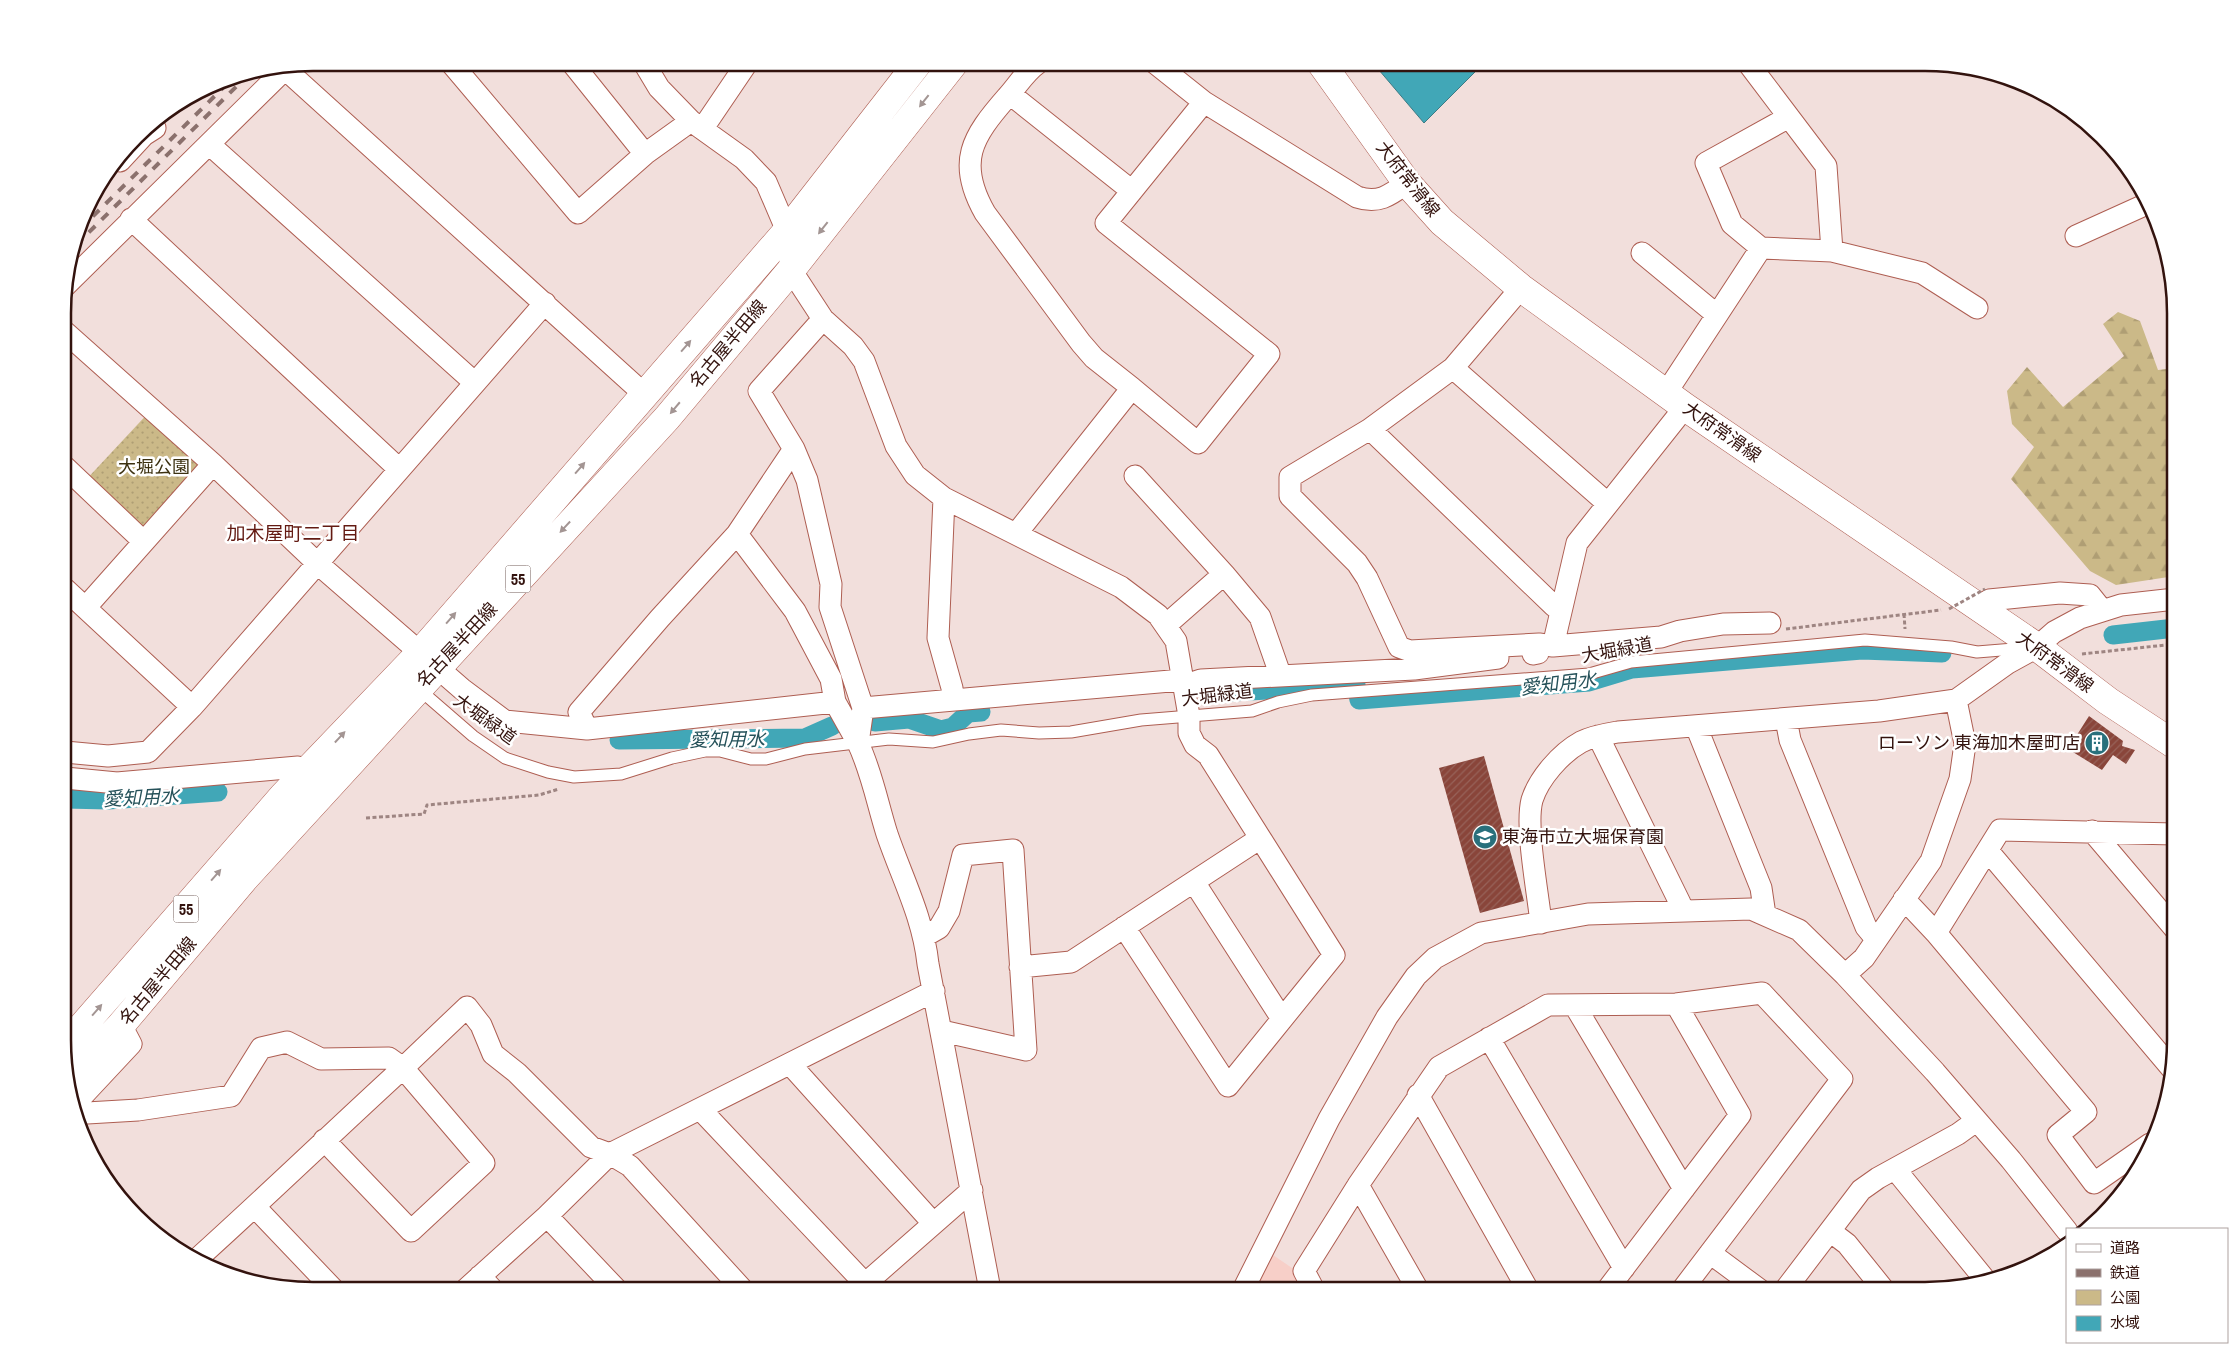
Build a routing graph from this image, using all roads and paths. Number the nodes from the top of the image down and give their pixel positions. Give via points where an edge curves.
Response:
1 (459, 71) edge
2 (579, 71) edge
3 (649, 71) edge
4 (740, 71) edge
5 (911, 71) edge
6 (947, 71) edge
7 (1027, 71) edge
8 (1166, 71) edge
9 (1326, 71) edge
10 (1755, 71) edge
11 (281, 73) edge
12 (289, 73) edge
13 (1010, 94) junction
14 (1204, 102) junction
15 (1789, 117) junction
16 (697, 124) junction
17 (209, 144) junction
18 (645, 154) junction
19 (1407, 183) junction
20 (1132, 191) junction
21 (2142, 206) edge
22 (131, 219) junction
23 (787, 231) junction
24 (2076, 236) dead end
25 (1761, 248) junction
26 (1832, 251) junction
27 (1642, 253) dead end
28 (791, 270) junction
29 (74, 277) edge
30 (1521, 288) junction
31 (545, 302) junction
32 (1977, 308) dead end
33 (1717, 315) junction
34 (823, 319) junction
35 (71, 337) edge
36 (1453, 368) junction
37 (475, 383) junction
38 (1132, 388) junction
39 (644, 394) junction
40 (1676, 400) junction
41 (1370, 429) junction
42 (794, 449) junction
43 (213, 464) junction
44 (399, 469) junction
45 (71, 473) edge
46 (1135, 476) dead end
47 (944, 498) junction
48 (1607, 503) junction
49 (738, 534) junction
50 (1016, 534) junction
51 (142, 541) junction
52 (317, 562) junction
53 (1224, 574) junction
54 (71, 594) edge
55 (1982, 599) junction
56 (2167, 600) edge
57 (86, 607) junction
58 (1562, 609) junction
59 (2102, 610) junction
60 (1166, 625) junction
61 (1774, 626) joint
62 (2060, 629) junction
63 (1546, 645) junction
64 (2167, 645) edge
65 (2037, 646) junction
66 (429, 660) junction
67 (1280, 674) junction
68 (1182, 683) junction
69 (952, 688) dead end
70 (428, 697) dead end
71 (1956, 700) junction
72 (835, 702) junction
73 (192, 707) junction
74 (863, 708) junction
75 (1189, 716) junction
76 (1786, 719) junction
77 (1696, 726) junction
78 (587, 729) junction
79 (1598, 736) junction
80 (2167, 740) edge
81 (858, 743) junction
82 (71, 753) edge
83 (307, 772) junction
84 (574, 776) junction
85 (71, 779) edge
86 (366, 818) dead end
87 (2092, 831) junction
88 (2167, 834) edge
89 (1259, 839) junction
90 (1988, 851) junction
91 (1194, 882) junction
92 (1904, 898) junction
93 (1680, 911) junction
94 (1765, 915) junction
95 (2167, 919) edge
96 (1540, 923) junction
97 (1124, 927) junction
98 (1936, 933) junction
99 (925, 936) junction
100 (1876, 939) junction
101 (1020, 967) junction
102 (1845, 975) junction
103 (934, 991) junction
104 (1676, 1004) junction
105 (1575, 1006) junction
106 (1282, 1019) junction
107 (121, 1025) junction
108 (942, 1031) junction
109 (1489, 1038) junction
110 (71, 1039) edge
111 (2166, 1061) edge
112 (790, 1064) junction
113 (403, 1068) junction
114 (74, 1076) edge
115 (1418, 1095) junction
116 (79, 1100) edge
117 (82, 1110) edge
118 (701, 1110) junction
119 (1976, 1120) junction
120 (324, 1140) junction
121 (2140, 1151) edge
122 (610, 1154) junction
123 (1895, 1169) junction
124 (1358, 1185) junction
125 (1684, 1189) junction
126 (972, 1190) junction
127 (255, 1207) junction
128 (547, 1216) junction
129 (933, 1223) junction
130 (2066, 1230) edge
131 (1830, 1231) junction
132 (1710, 1253) junction
133 (202, 1255) edge
134 (1624, 1268) junction
135 (1981, 1275) edge
136 (326, 1282) edge
137 (483, 1282) edge
138 (609, 1282) edge
139 (736, 1282) edge
140 (859, 1282) edge
141 (870, 1282) edge
142 (989, 1282) edge
143 (1247, 1282) edge
144 (1310, 1282) edge
145 (1413, 1282) edge
146 (1523, 1282) edge
147 (1613, 1282) edge
148 (1688, 1282) edge
149 (1749, 1282) edge
150 (1791, 1282) edge
151 (1878, 1282) edge

1 - 18 street via 578,213
2 - 18 street
3 - 16 street via 659,88
4 - 16 street
5 - 23 main road, 名古屋半田線 / 55
6 -> 28 main road, 名古屋半田線 / 55
7 - 13 street
8 - 14 street
9 - 19 main road, 大府常滑線
10 - 15 street
11 - 17 street
12 - 31 street
13 - 20 street
13 - 38 street via 984,124 973,145 970,169 975,196 1081,343 1094,358
14 - 19 street via 1356,197 1370,201 1391,194
14 - 20 street
15 - 25 street via 1706,163 1732,224
15 - 26 street via 1826,166
16 - 18 street
16 - 23 street via 744,159 766,182
17 - 22 street
17 - 37 street
19 - 30 main road, 大府常滑線 via 1442,222
20 - 38 street via 1106,223 1270,354 1198,443
21 - 24 street
22 - 29 street
22 - 44 street
23 - 28 street
39 -> 23 main road, 名古屋半田線 / 55
25 - 26 street
25 - 33 street
26 - 32 street via 1922,273
27 - 33 street
28 - 34 street
28 -> 66 main road, 名古屋半田線 / 55 via 667,418
30 - 36 street
30 - 40 main road, 大府常滑線
31 - 37 street
31 - 39 street
33 - 40 street
34 - 42 street via 759,392
34 - 47 street via 854,346 864,361 905,462 915,475
35 - 43 street
36 - 41 street
36 - 48 street
37 - 44 street
38 - 50 street
66 -> 39 main road, 名古屋半田線 / 55
40 - 48 street
40 - 55 main road, 大府常滑線
41 - 58 street via 1554,606
41 - 63 street via 1290,477 1290,496 1358,563 1400,648 1410,651
42 - 49 street
42 - 74 street via 807,480 829,574 830,607
43 - 51 street
43 - 52 street
44 - 52 street
45 - 51 street
46 - 53 street
47 - 50 street
47 - 69 street via 938,638
48 - 58 street via 1577,544
49 - 72 street via 795,611 831,679
49 - 78 street via 579,712
50 - 60 street via 1121,587 1148,606
51 - 57 street
52 - 66 street
52 - 73 street
53 - 60 street
53 - 67 street via 1260,617
54 - 57 street
55 - 59 street via 2060,593 2090,595
55 - 61 path, bridge via 1949,609
55 - 65 main road, 大府常滑線
56 - 59 street
57 - 73 street
58 - 63 street
59 - 62 street
60 - 68 street via 1176,641
61 - 63 street via 1723,624 1680,630 1661,637
62 - 64 path via 2076,654
62 - 65 street
63 - 67 street via 1538,653 1414,669
65 - 71 street
65 - 75 lane, 大堀緑道 via 1977,652 1865,640 1631,662 1589,674 1318,694 1252,711
65 - 80 main road, 大府常滑線 via 2108,701
66 - 78 street via 505,721
83 -> 66 main road, 名古屋半田線 / 55
66 - 107 main road, 名古屋半田線 / 55
67 - 68 street
68 - 74 street
68 - 75 street
70 - 84 lane, 大堀緑道 via 473,736 505,758 548,772
71 - 76 street
71 - 92 street via 1965,744 1960,779 1931,861
72 - 78 street
72 - 81 street
73 - 82 street via 148,752 108,756
74 - 81 street
75 - 81 lane, 大堀緑道 via 1071,732 1001,730 933,742 889,739
75 - 89 street via 1189,733 1195,745 1208,756
76 - 77 street
76 - 100 street via 1790,740 1866,926
77 - 79 street
77 - 94 street via 1761,888
79 - 93 street via 1657,852 1680,903
79 - 96 street via 1581,742 1556,763 1532,802 1530,833
81 - 84 lane, 大堀緑道 via 766,759 706,751 621,774
81 - 99 street
83 - 85 street via 298,767 117,783
110 -> 83 main road, 名古屋半田線 / 55
84 - 86 path via 571,782 556,790 539,794 427,805 424,814
87 - 88 street
87 - 90 street via 2000,830
87 - 95 street
89 - 91 street
89 - 106 street via 1334,955
90 - 98 street
90 - 111 street
91 - 97 street
91 - 106 street
92 - 98 street
92 - 100 street
93 - 94 street via 1751,909
93 - 96 street via 1588,914
94 - 102 street via 1799,930
96 - 143 street via 1481,933 1435,958 1416,976 1387,1017 1329,1120
97 - 101 street via 1070,962
97 - 106 street via 1228,1086
98 - 121 street via 2086,1112 2058,1136 2094,1183
99 - 101 street via 939,928 949,911 963,855 1013,850
99 - 103 street
100 - 102 street via 1864,958
101 - 108 street via 1026,1050
102 - 119 street
103 - 108 street
103 - 112 street
104 - 105 street
104 - 125 street via 1740,1115
104 - 132 street via 1762,993 1842,1079
105 - 109 street via 1548,1005
105 - 125 street
107 - 114 main road, 名古屋半田線 / 55
107 - 116 street via 131,1044
108 - 126 street
109 - 115 street via 1439,1067
109 - 134 street
112 - 118 street
112 - 129 street
113 - 117 street via 389,1058 321,1059 287,1042 261,1048 231,1096 138,1110 87,1113
113 - 120 street
113 - 120 street via 484,1163 411,1231
113 - 122 street via 467,1007 481,1025 493,1054 517,1073 591,1147
115 - 124 street
115 - 146 street
118 - 122 street
118 - 140 street
119 - 123 street via 1958,1134
119 - 130 street
120 - 127 street
122 - 128 street
122 - 139 street via 630,1166
123 - 131 street via 1861,1190
123 - 135 street
124 - 144 street via 1304,1271
124 - 145 street
125 - 134 street
126 - 129 street
126 - 142 street
127 - 133 street
127 - 136 street
128 - 137 street
128 - 138 street
129 - 141 street
131 - 150 street
131 - 151 street via 1847,1244
132 - 148 street
132 - 149 street
134 - 147 street

